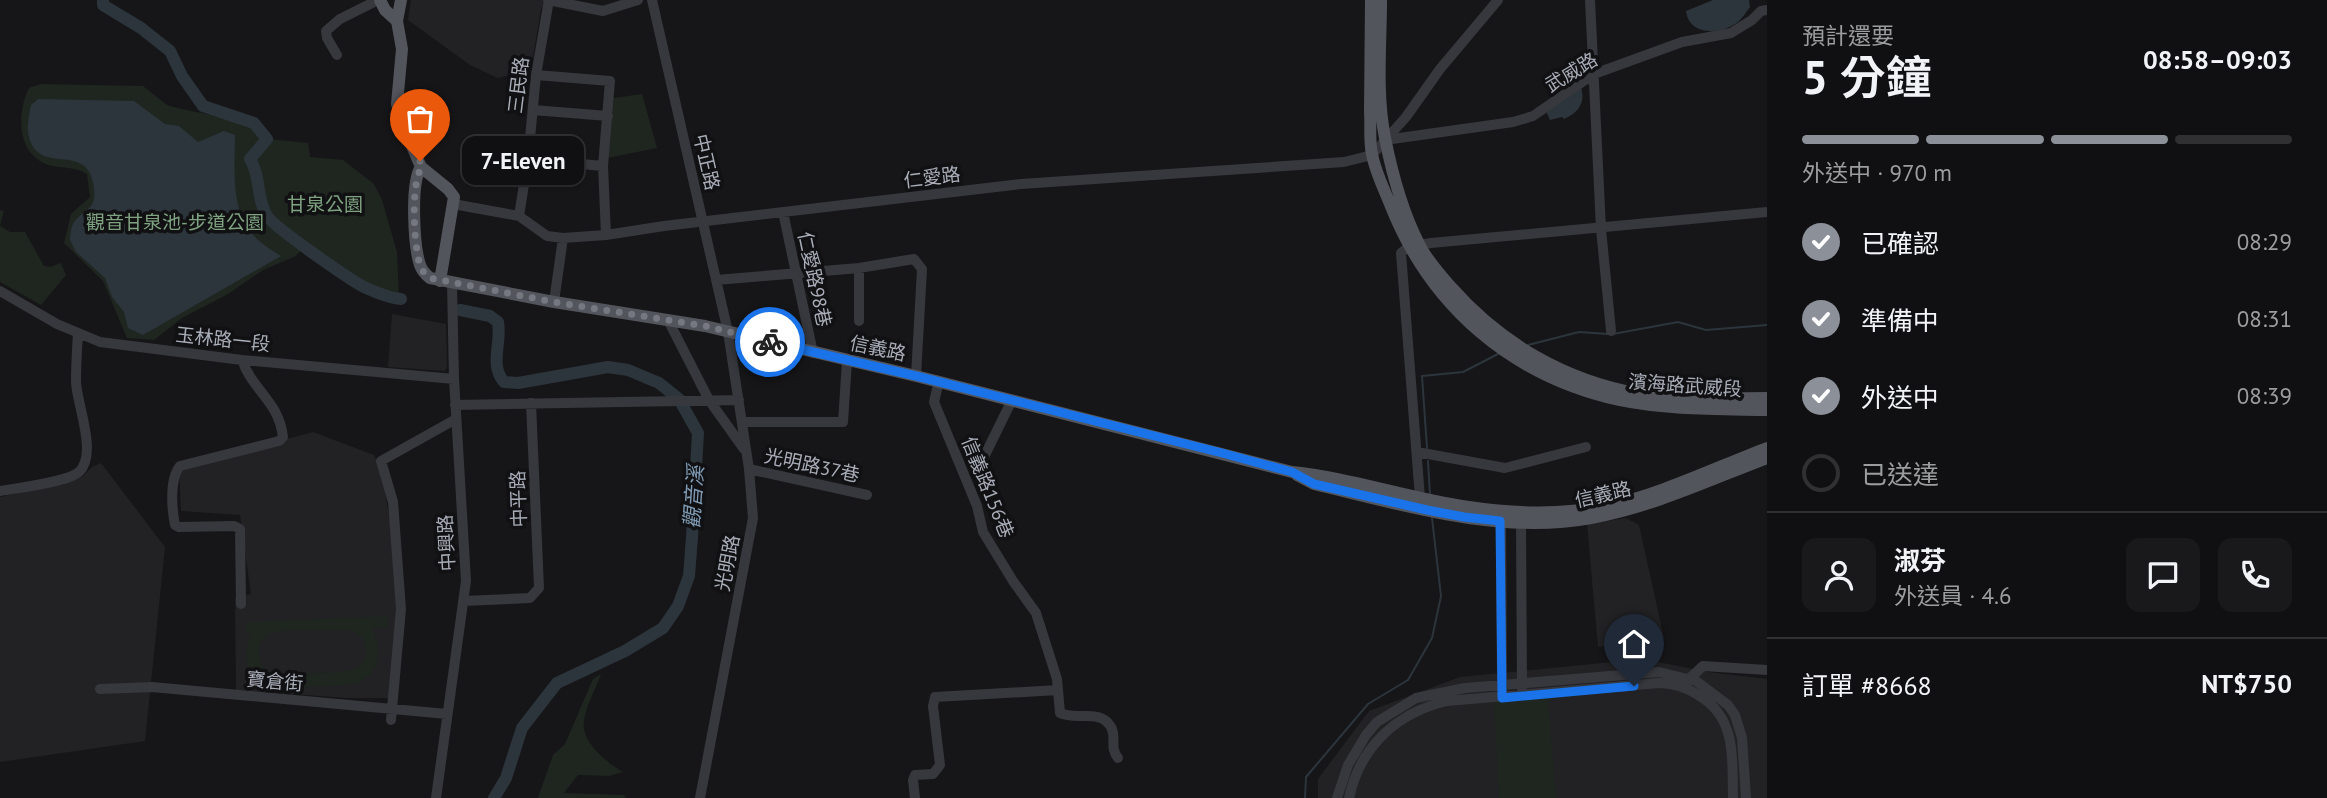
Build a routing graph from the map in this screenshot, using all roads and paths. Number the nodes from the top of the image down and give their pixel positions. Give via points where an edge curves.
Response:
1 (379, 0) edge
2 (401, 0) edge
3 (548, 0) edge
4 (638, 0) edge
5 (652, 0) edge
6 (1371, 0) edge
7 (1381, 0) edge
8 (1498, 0) edge
9 (1590, 0) edge
10 (1767, 10) edge
11 (397, 21) junction
12 (337, 55) dead end
13 (1594, 74) junction
14 (536, 75) junction
15 (533, 110) junction
16 (608, 116) junction
17 (1385, 140) junction
18 (1372, 155) junction
19 (528, 159) junction
20 (603, 166) junction
21 (422, 167) junction
22 (453, 204) junction
23 (783, 212) junction
24 (1767, 212) edge
25 (519, 216) junction
26 (703, 221) junction
27 (1601, 229) junction
28 (606, 235) junction
29 (563, 238) junction
30 (1414, 246) junction
31 (859, 268) junction
32 (794, 274) junction
33 (716, 280) junction
34 (446, 282) junction
35 (0, 291) edge
36 (554, 302) junction
37 (668, 320) junction
38 (859, 321) dead end
39 (1611, 331) dead end
40 (728, 332) junction
41 (78, 333) junction
42 (813, 352) junction
43 (242, 360) junction
44 (846, 360) junction
45 (916, 376) junction
46 (454, 379) junction
47 (939, 382) junction
48 (704, 400) junction
49 (739, 400) junction
50 (1012, 400) junction
51 (531, 402) junction
52 (455, 405) junction
53 (1765, 409) edge
54 (456, 419) junction
55 (744, 422) dead end
56 (1586, 446) dead end
57 (1767, 448) edge
58 (745, 449) junction
59 (1417, 452) junction
60 (1767, 458) edge
61 (983, 459) dead end
62 (749, 469) junction
63 (0, 492) edge
64 (867, 495) dead end
65 (1423, 502) junction
66 (1501, 516) junction
67 (1521, 517) junction
68 (463, 601) junction
69 (241, 604) dead end
70 (1767, 670) edge
71 (1689, 679) junction
72 (1502, 685) junction
73 (100, 689) dead end
74 (1522, 690) junction
75 (1058, 691) junction
76 (1502, 698) junction
77 (392, 714) junction
78 (447, 714) junction
79 (1118, 758) dead end
80 (436, 798) edge
81 (700, 798) edge
82 (915, 798) edge
83 (1337, 798) edge
84 (1349, 798) edge
85 (1733, 798) edge
86 (1746, 798) edge

1 - 11 main road
1 - 12 street via 326,31
2 - 11 main road
3 - 4 street via 603,11
3 - 14 street, 三民路
5 - 26 street, 中正路
6 - 18 main road, 濱海路武威段
7 - 17 main road, 濱海路武威段 via 1380,91
8 - 17 street
9 - 13 street
10 - 13 street, 武威路 via 1731,33 1682,42
11 - 21 main road via 402,49 397,104
13 - 17 street, 武威路 via 1533,116
13 - 27 street
14 - 15 street, 三民路
14 - 16 street via 610,81
15 - 16 street
15 - 19 street, 三民路
16 - 20 street
17 - 18 street
17 - 30 main road, 濱海路武威段
18 - 23 street, 仁愛路 via 1344,162 1021,184
18 - 30 main road, 濱海路武威段
19 - 20 street
19 - 25 street, 三民路
20 - 28 street
21 - 22 main road via 452,193
21 - 34 main road via 415,204 419,264 430,278
22 - 25 street, 仁愛路
22 - 34 main road
23 - 26 street, 仁愛路
23 - 32 street, 仁愛路98巷
24 - 27 street
25 - 29 street, 仁愛路 via 547,236
26 - 28 street, 仁愛路
26 - 33 street, 中正路
27 - 30 street
27 - 39 street
28 - 29 street, 仁愛路
29 - 36 street
30 - 53 main road, 濱海路武威段 via 1493,329 1574,376 1639,394
30 - 53 main road, 濱海路武威段 via 1455,309 1521,362 1559,381 1621,400 1669,407
30 - 59 street via 1401,253
31 - 32 street
31 - 38 street
31 - 45 street via 914,259 922,269
32 - 33 street
32 - 42 street, 仁愛路98巷
33 - 40 street, 中正路
34 - 36 main road, 信義路
34 - 46 street, 中興路
35 - 41 street, 玉林路一段
36 - 37 main road, 信義路
37 - 40 main road, 信義路
37 - 48 street
40 - 42 main road, 信義路
40 - 49 street, 光明路
41 - 43 street, 玉林路一段 via 100,342
41 - 63 street via 76,384 88,448 85,464 66,478
42 - 44 main road, 信義路
43 - 46 street, 玉林路一段
43 - 69 street via 247,374 276,410 283,437 180,466 174,479 173,516 179,527 240,529
44 - 45 main road, 信義路
44 - 55 street via 843,422
45 - 47 main road, 信義路
46 - 52 street, 中興路
47 - 50 main road, 信義路
47 - 75 street, 信義路156巷 via 934,402 984,532 1036,613
48 - 49 street
48 - 51 street
48 - 58 street
49 - 58 street, 光明路
50 - 61 street
50 - 65 main road, 信義路
51 - 52 street
51 - 68 street, 中平路 via 539,589 530,598
52 - 54 street, 中興路
54 - 68 street, 中興路 via 466,581
54 - 77 street via 381,461 393,502 401,609
56 - 59 street via 1505,468
57 - 67 main road, 信義路 via 1609,506
58 - 62 street, 光明路
59 - 65 street
60 - 67 main road, 信義路 via 1683,492 1614,513 1570,521
62 - 64 street, 光明路37巷
62 - 81 street, 光明路 via 753,518
65 - 66 main road, 信義路
66 - 67 main road, 信義路
66 - 72 street
67 - 74 street
68 - 78 street, 中興路
70 - 71 street via 1703,666
71 - 74 street via 1659,672
71 - 86 street via 1716,694 1735,715 1743,748
72 - 74 street
72 - 76 street
72 - 83 street via 1416,698 1377,722 1348,765
73 - 77 street, 寶倉街 via 152,687
74 - 76 street
74 - 85 street via 1558,694 1659,683 1694,691 1725,721
75 - 79 street, 信義路156巷 via 1062,715 1105,720
75 - 82 street via 936,697 933,706 940,765 933,774 915,775
76 - 84 street via 1447,701 1400,720 1370,747
77 - 78 street, 寶倉街
78 - 80 street, 中興路

